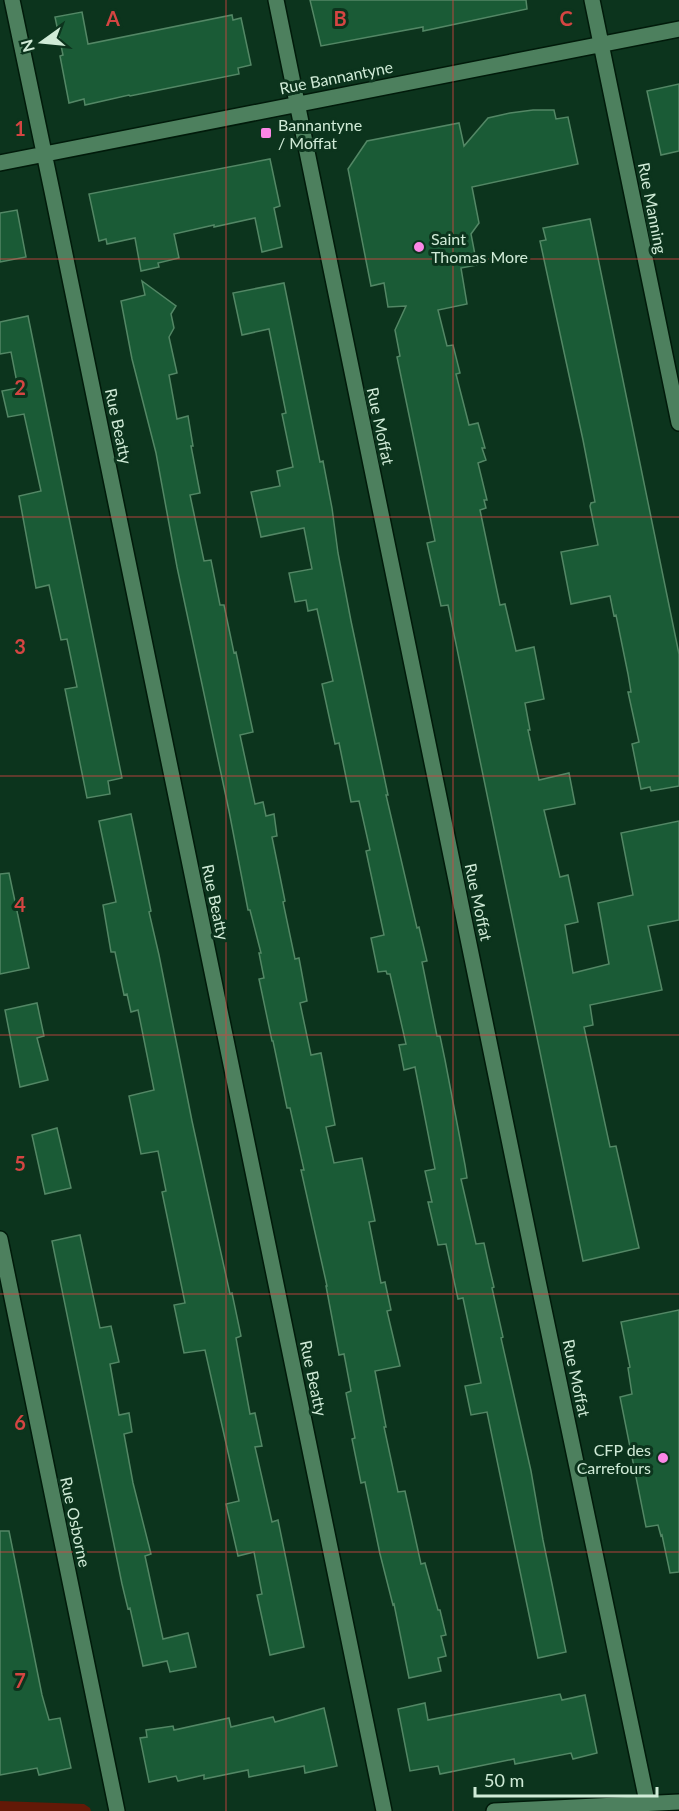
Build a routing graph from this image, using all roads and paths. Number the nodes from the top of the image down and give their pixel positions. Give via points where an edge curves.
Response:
1 (12, 0) edge
2 (276, 0) edge
3 (592, 0) edge
4 (679, 29) edge
5 (602, 44) junction
6 (297, 103) junction
7 (45, 154) junction
8 (0, 163) edge
9 (679, 423) edge
10 (0, 1239) edge
11 (679, 1802) edge
12 (648, 1807) edge
13 (117, 1811) edge
14 (384, 1811) edge
15 (494, 1811) edge

1 - 7 street, Rue Beatty
2 - 6 street, Rue Moffat
3 - 5 street, Rue Manning
4 - 5 street, Rue Bannantyne
5 - 6 street, Rue Bannantyne
5 - 9 street, Rue Manning
6 - 7 street, Rue Bannantyne
6 - 12 street, Rue Moffat
7 - 8 street, Rue Bannantyne
7 - 14 street, Rue Beatty
10 - 13 street, Rue Osborne
11 - 12 street
12 - 15 street

